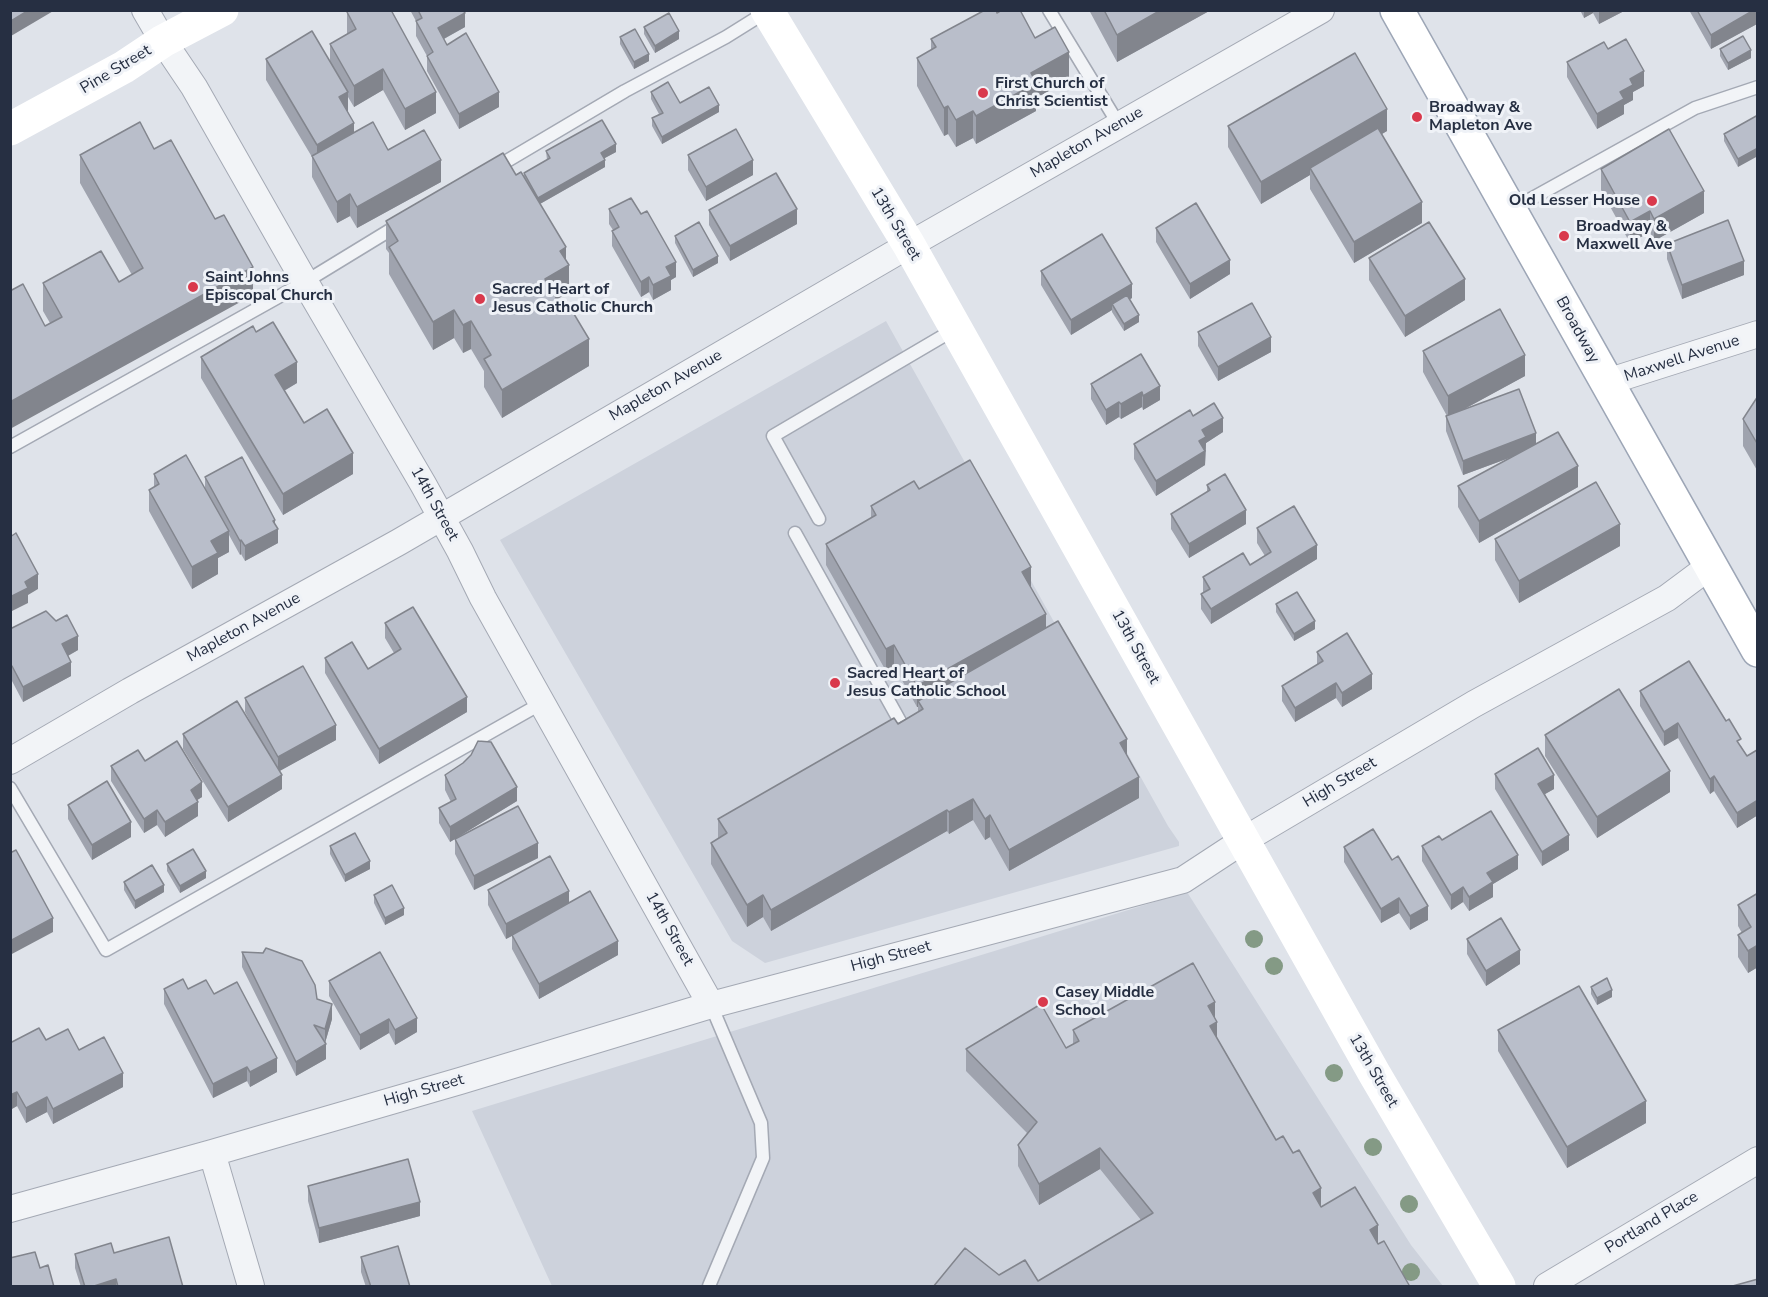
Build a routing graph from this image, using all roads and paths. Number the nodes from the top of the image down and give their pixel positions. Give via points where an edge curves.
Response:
1 (145, 10) edge
2 (222, 10) edge
3 (1049, 10) edge
4 (1321, 10) edge
5 (1396, 10) edge
6 (767, 11) edge
7 (163, 41) junction
8 (1758, 87) edge
9 (1119, 125) junction
10 (10, 129) edge
11 (483, 175) edge
12 (1509, 210) junction
13 (412, 217) edge
14 (909, 245) junction
15 (305, 282) junction
16 (955, 329) junction
17 (1758, 334) edge
18 (1606, 382) junction
19 (10, 447) edge
20 (441, 516) junction
21 (819, 519) dead end
22 (795, 533) dead end
23 (1710, 566) junction
24 (1758, 650) edge
25 (542, 704) junction
26 (907, 734) edge
27 (10, 761) edge
28 (10, 788) edge
29 (1244, 840) junction
30 (711, 1005) junction
31 (212, 1153) junction
32 (1758, 1160) edge
33 (10, 1209) edge
34 (251, 1287) edge
35 (709, 1287) edge
36 (1499, 1287) edge
37 (1547, 1287) edge

1 - 7 street, 14th Street
2 - 7 street, Pine Street
3 - 9 lane
4 - 9 street, Mapleton Avenue
5 - 12 street, Broadway
6 - 11 lane
6 - 14 street, 13th Street
7 - 10 street, Pine Street via 124,68
7 - 15 street, 14th Street via 194,87
8 - 12 lane via 1695,108
9 - 14 street, Mapleton Avenue
12 - 18 street, Broadway
13 - 15 lane
14 - 16 street, 13th Street
14 - 20 street, Mapleton Avenue
15 - 19 lane
15 - 20 street, 14th Street
16 - 21 lane via 773,436
16 - 29 street, 13th Street
17 - 18 street, Maxwell Avenue
18 - 23 street, Broadway
20 - 25 street, 14th Street
20 - 27 street, Mapleton Avenue
22 - 26 lane
23 - 24 street, Broadway
23 - 29 street, High Street via 1667,598 1474,704
25 - 28 lane via 106,950
25 - 30 street, 14th Street
29 - 30 street, High Street via 1183,880
29 - 36 street, 13th Street
30 - 31 street, High Street
30 - 35 lane via 761,1123 763,1158
31 - 33 street, High Street
31 - 34 street
32 - 37 street, Portland Place

